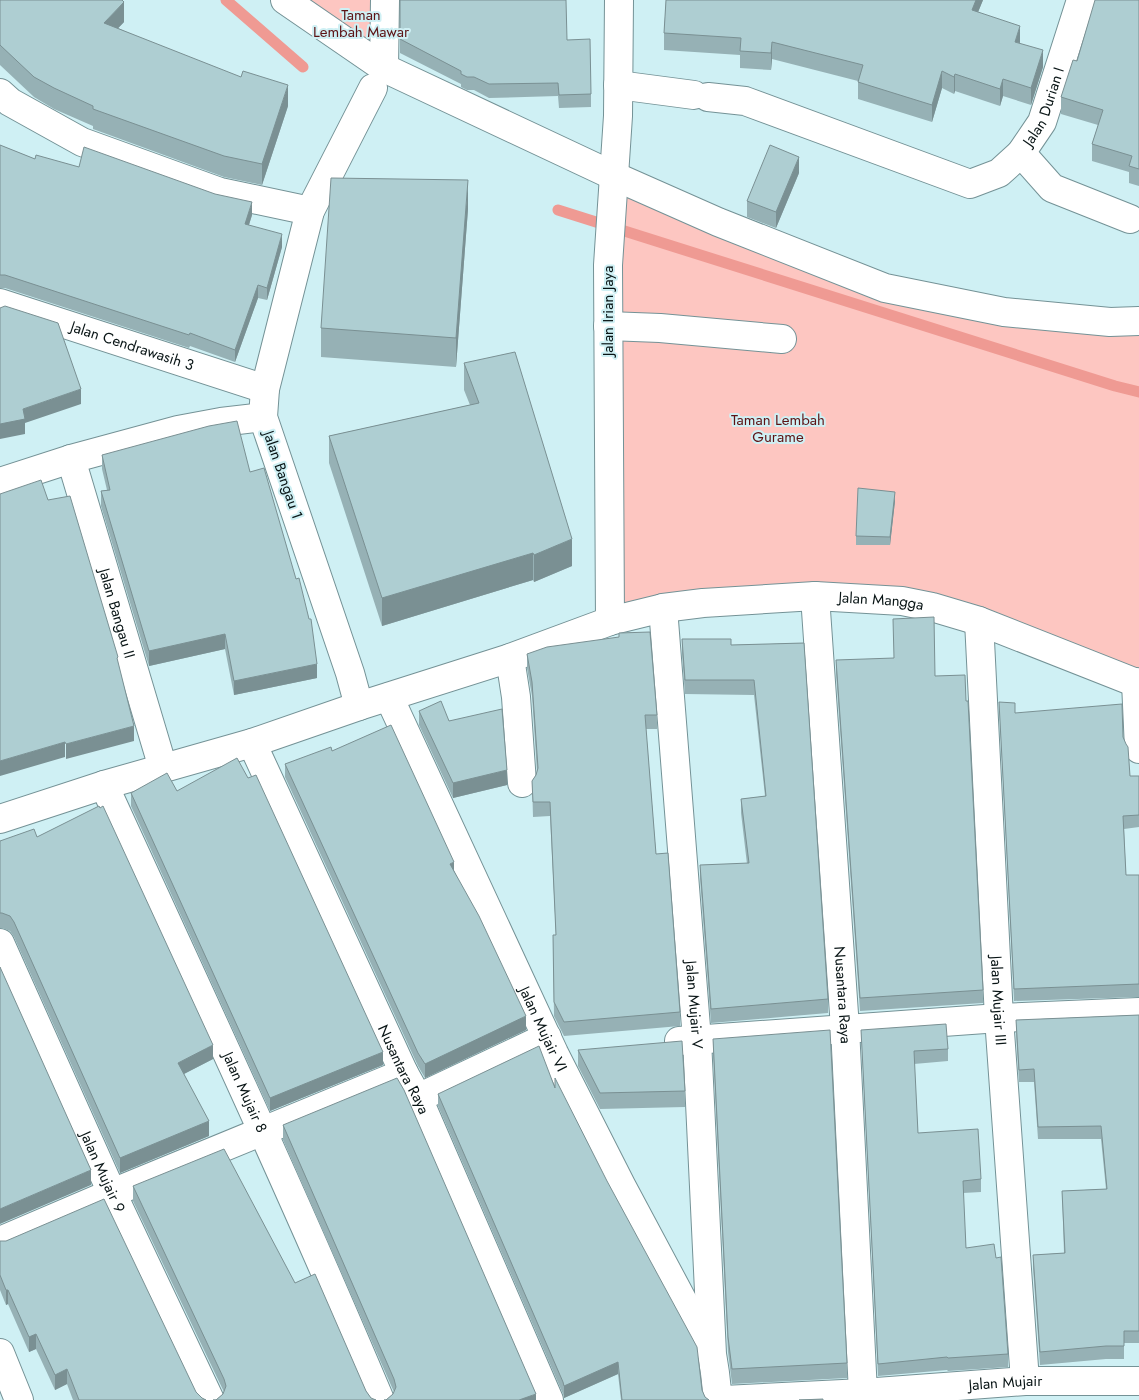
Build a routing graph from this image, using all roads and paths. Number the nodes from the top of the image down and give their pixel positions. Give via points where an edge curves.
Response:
1 (285, 0) edge
2 (385, 0) edge
3 (619, 0) edge
4 (1081, 0) edge
5 (379, 78) junction
6 (618, 85) junction
7 (2, 103) edge
8 (1020, 153) junction
9 (614, 176) junction
10 (310, 211) junction
11 (1130, 219) dead end
12 (0, 303) edge
13 (1139, 321) edge
14 (608, 326) junction
15 (782, 339) dead end
16 (265, 389) junction
17 (263, 417) junction
18 (71, 459) junction
19 (0, 482) edge
20 (816, 596) junction
21 (663, 608) junction
22 (610, 621) junction
23 (980, 621) junction
24 (510, 658) junction
25 (1137, 683) edge
26 (389, 697) junction
27 (359, 706) junction
28 (252, 743) junction
29 (1139, 749) edge
30 (163, 768) junction
31 (522, 783) dead end
32 (104, 785) junction
33 (0, 819) edge
34 (0, 943) edge
35 (1139, 1012) edge
36 (999, 1018) junction
37 (845, 1028) junction
38 (697, 1040) junction
39 (659, 1043) edge
40 (551, 1045) junction
41 (582, 1051) edge
42 (404, 1073) junction
43 (418, 1098) junction
44 (263, 1132) junction
45 (112, 1193) junction
46 (0, 1241) edge
47 (0, 1353) edge
48 (712, 1354) junction
49 (1025, 1381) junction
50 (1139, 1381) edge
51 (863, 1393) junction
52 (19, 1400) edge
53 (210, 1400) edge
54 (380, 1400) edge
55 (549, 1400) edge
56 (718, 1400) edge
57 (724, 1400) edge

1 - 5 street
2 - 5 street
3 - 6 street, Jalan Irian Jaya
4 - 8 street, Jalan Durian I via 1042,122
5 - 9 street
5 - 10 street
6 - 8 street, Jalan Durian I via 745,101 970,184 999,173
6 - 9 street, Jalan Irian Jaya
7 - 10 street via 82,142 220,192
8 - 11 street via 1052,188
9 - 13 street via 718,222 885,288 1004,312 1110,322
9 - 14 street, Jalan Irian Jaya
10 - 16 street
12 - 16 street, Jalan Cendrawasih 3
14 - 15 street
14 - 22 street, Jalan Irian Jaya
16 - 17 street
17 - 18 street, Jalan Bangau 1 via 178,430
17 - 27 street, Jalan Bangau 1
18 - 19 street, Jalan Bangau 1
18 - 30 street, Jalan Bangau II
20 - 21 street, Jalan Mangga via 703,602
20 - 23 street, Jalan Mangga via 902,601
20 - 37 street, Nusantara Raya
21 - 22 street, Jalan Mangga
21 - 38 street, Jalan Mujair V
22 - 24 street, Jalan Mangga
23 - 25 street, Jalan Mangga
23 - 36 street, Jalan Mujair III
24 - 26 street, Jalan Mangga
24 - 31 street
25 - 29 street
26 - 27 street, Jalan Mangga
26 - 40 street, Jalan Mujair VI
27 - 28 street, Jalan Mangga
28 - 30 street, Jalan Mangga
28 - 42 street, Nusantara Raya
30 - 32 street, Jalan Mangga
32 - 33 street, Jalan Mangga
32 - 44 street, Jalan Mujair 8
34 - 45 street, Jalan Mujair 9
35 - 36 street
36 - 37 street
36 - 49 street, Jalan Mujair III
37 - 38 street
37 - 51 street, Nusantara Raya
38 - 39 street
38 - 48 street, Jalan Mujair V
40 - 41 street
40 - 43 street
40 - 48 street, Jalan Mujair VI via 621,1185
42 - 43 street, Nusantara Raya
42 - 44 street
43 - 55 street, Nusantara Raya
44 - 45 street
44 - 54 street, Jalan Mujair 8
45 - 46 street
45 - 53 street, Jalan Mujair 9
47 - 52 street
48 - 56 street, Jalan Mujair V
49 - 50 street, Jalan Mujair
49 - 51 street, Jalan Mujair
51 - 57 street, Jalan Mujair

